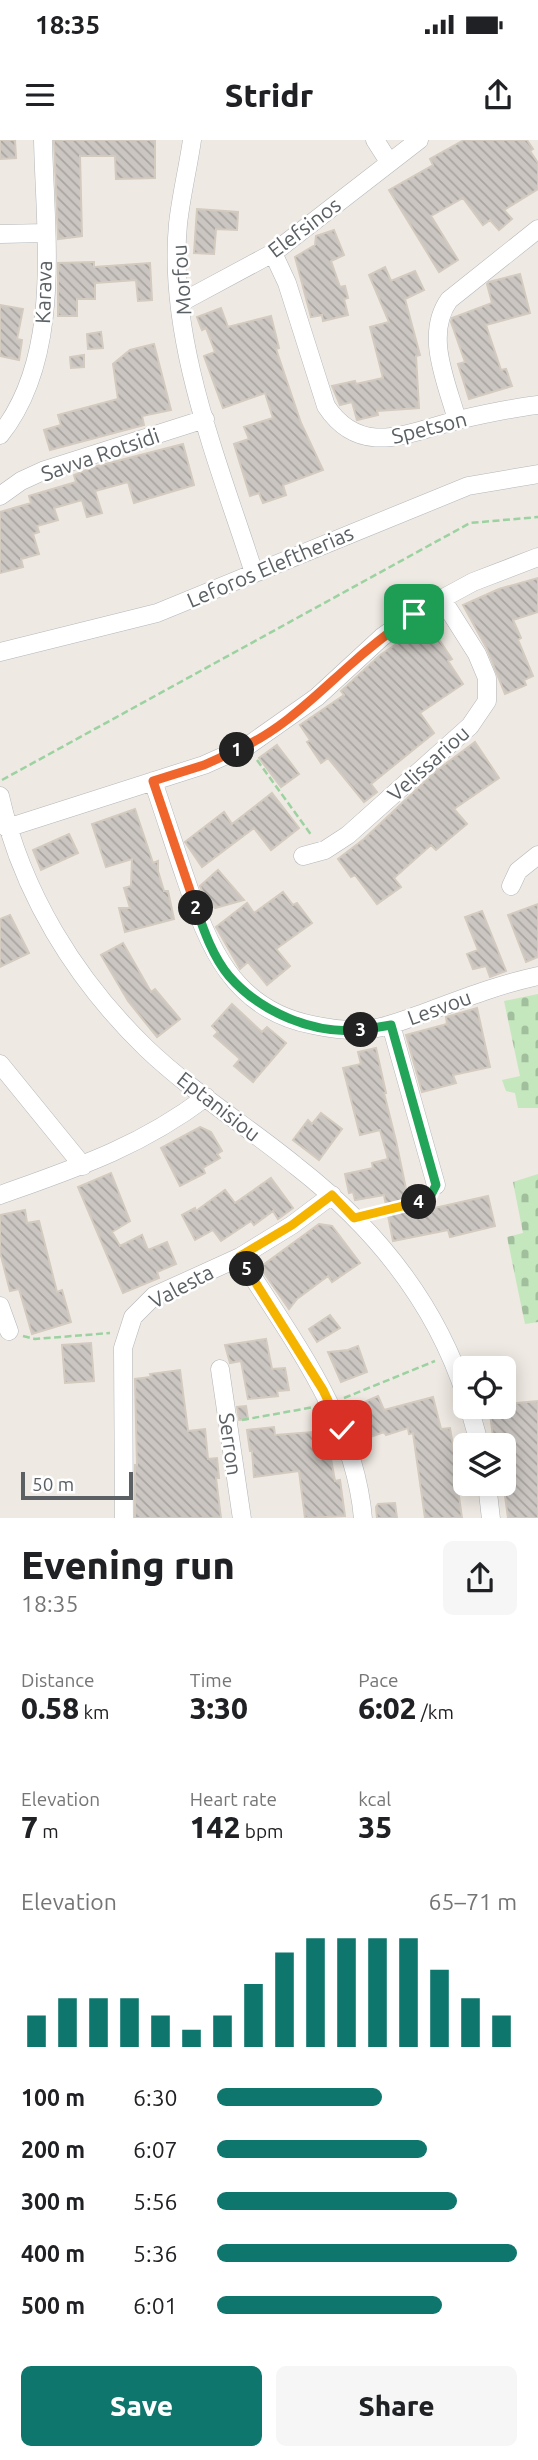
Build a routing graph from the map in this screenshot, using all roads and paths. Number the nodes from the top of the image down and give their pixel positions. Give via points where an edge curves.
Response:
1 (43, 140) edge
2 (192, 140) edge
3 (375, 140) edge
4 (419, 140) edge
5 (389, 162) junction
6 (538, 229) edge
7 (45, 233) junction
8 (0, 234) edge
9 (273, 253) junction
10 (180, 303) junction
11 (538, 405) edge
12 (205, 419) junction
13 (457, 420) junction
14 (0, 435) edge
15 (538, 474) edge
16 (0, 496) edge
17 (538, 517) edge
18 (538, 557) edge
19 (254, 573) junction
20 (442, 599) junction
21 (0, 652) edge
22 (247, 746) junction
23 (0, 781) edge
24 (153, 781) junction
25 (0, 796) edge
26 (7, 828) junction
27 (323, 850) junction
28 (538, 855) edge
29 (303, 856) dead end
30 (511, 886) dead end
31 (538, 976) edge
32 (391, 1025) junction
33 (0, 1064) edge
34 (206, 1097) junction
35 (83, 1166) junction
36 (436, 1185) joint
37 (0, 1195) edge
38 (332, 1195) junction
39 (354, 1218) junction
40 (240, 1256) junction
41 (0, 1306) edge
42 (9, 1331) joint
43 (127, 1331) junction
44 (453, 1366) edge
45 (220, 1369) dead end
46 (488, 1496) edge
47 (124, 1518) edge
48 (242, 1518) edge
49 (363, 1518) edge
50 (491, 1518) edge

1 - 7 street, Karava
2 - 10 street, Morfou via 178,225
3 - 5 street
4 - 5 street, Elefsinos
5 - 9 street, Elefsinos
6 - 13 street via 449,300 439,316 440,357
7 - 8 street
7 - 14 street, Karava via 45,318 38,354 13,419
9 - 10 street, Elefsinos
9 - 13 street, Spetson via 326,406 339,423 381,439
10 - 12 street, Morfou
11 - 13 street, Spetson
12 - 16 street, Savva Rotsidi via 45,470
12 - 19 street, Morfou
15 - 19 street, Leforos Eleftherias via 468,486
17 - 23 path via 470,523
18 - 20 street
19 - 21 street, Leforos Eleftherias via 157,613
20 - 22 street via 382,637 317,696
20 - 27 street, Velissariou via 477,654 487,678 486,701 470,726 348,835
22 - 24 street
22 - 27 path
24 - 26 street
24 - 32 street, Lesvou via 203,928 229,976 261,1003 303,1023 354,1031
25 - 26 street, Eptanisiou
26 - 34 street, Eptanisiou via 39,905 103,1003 148,1050
27 - 29 street, Velissariou
28 - 30 street via 519,871
31 - 32 street, Lesvou
32 - 36 street
33 - 35 street
34 - 35 street via 152,1134
34 - 38 street, Eptanisiou
35 - 37 street
36 - 39 path via 429,1199
38 - 39 street, Eptanisiou
38 - 40 street, Valesta
39 - 44 street, Eptanisiou via 408,1280
40 - 43 street, Valesta via 154,1296 133,1317
40 - 49 street via 316,1378 342,1430 362,1498
41 - 42 street
42 - 43 path via 35,1339
43 - 47 street, Valesta via 122,1382
45 - 48 street, Serron
46 - 50 street

